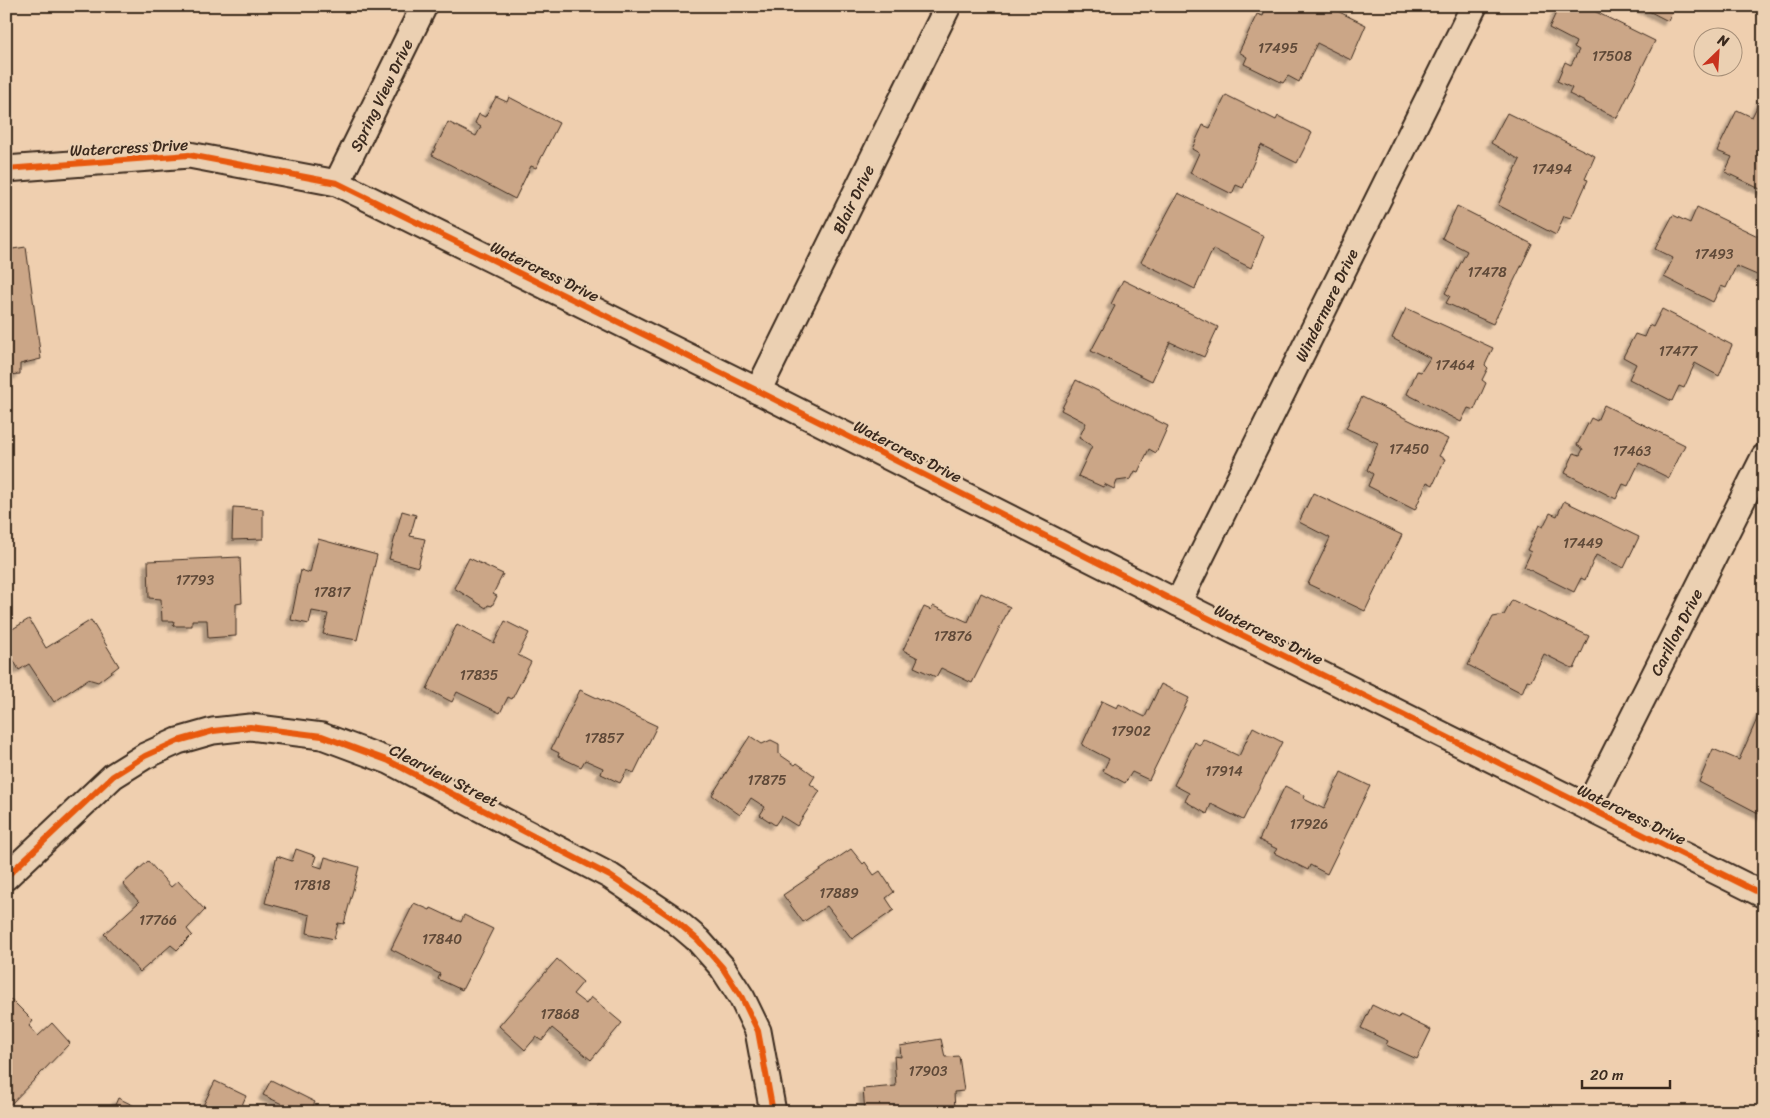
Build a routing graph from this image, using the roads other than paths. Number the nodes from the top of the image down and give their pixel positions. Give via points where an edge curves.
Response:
1 (424, 6) edge
2 (948, 6) edge
3 (1474, 6) edge
4 (6, 169) edge
5 (337, 184) junction
6 (758, 391) junction
7 (1764, 457) edge
8 (1178, 603) junction
9 (1588, 807) junction
10 (6, 877) edge
11 (1764, 895) edge
12 (773, 1112) edge

1 - 5 street, Spring View Drive
2 - 6 street, Blair Drive
3 - 8 street, Windermere Drive
4 - 5 street, Watercress Drive via 189,155
5 - 6 street, Watercress Drive
6 - 8 street, Watercress Drive
7 - 9 street, Carillon Drive
8 - 9 street, Watercress Drive
9 - 11 street, Watercress Drive
10 - 12 street, Clearview Street via 113,776 178,741 214,731 250,727 322,736 389,761 610,876 684,928 722,968 758,1031

